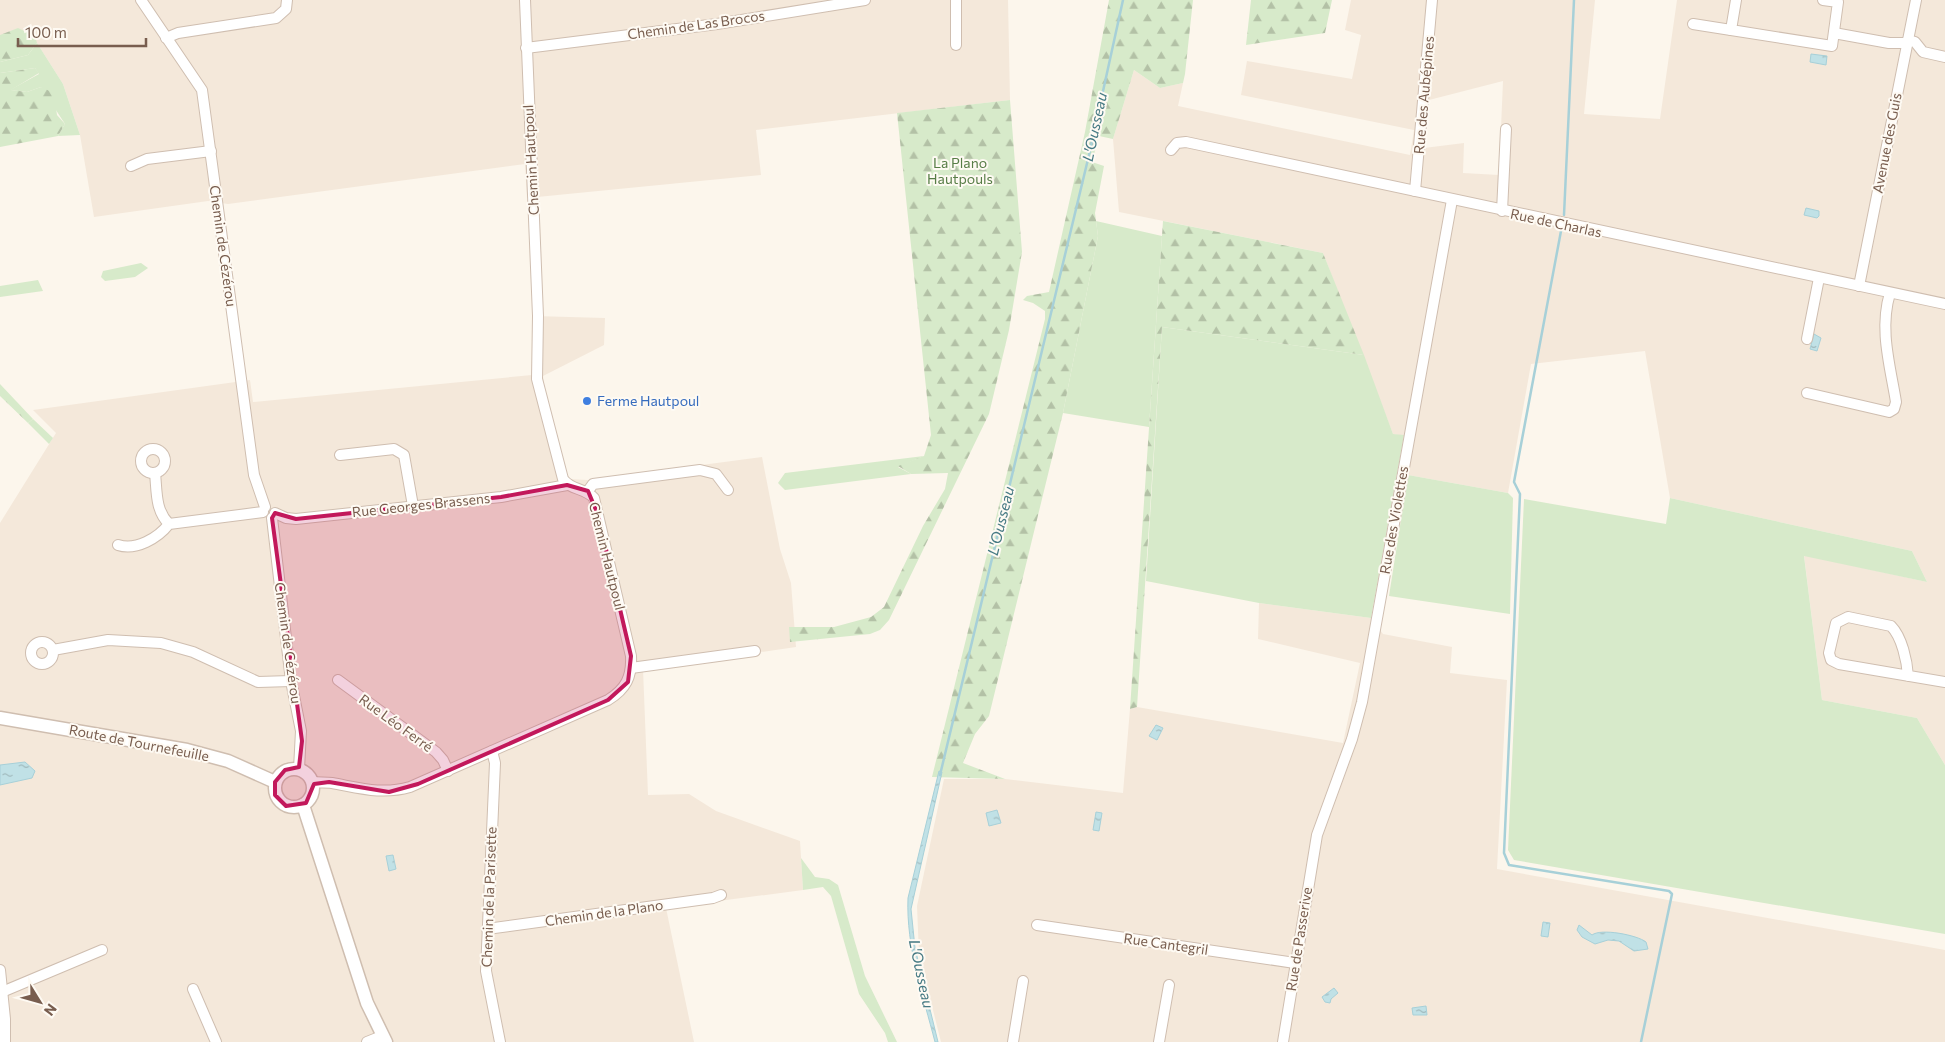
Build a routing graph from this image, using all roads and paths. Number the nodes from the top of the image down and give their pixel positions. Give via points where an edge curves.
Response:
1 (141, 0) edge
2 (287, 0) edge
3 (525, 0) edge
4 (858, 0) edge
5 (956, 0) edge
6 (1432, 0) edge
7 (1736, 0) edge
8 (1823, 0) edge
9 (1916, 0) edge
10 (1693, 24) dead end
11 (1731, 30) junction
12 (1834, 33) junction
13 (166, 38) junction
14 (1908, 41) junction
15 (956, 45) dead end
16 (526, 48) junction
17 (1945, 57) edge
18 (1506, 129) dead end
19 (1171, 150) dead end
20 (211, 151) junction
21 (131, 166) dead end
22 (1415, 191) junction
23 (1452, 200) junction
24 (1502, 211) junction
25 (1819, 278) junction
26 (1859, 286) junction
27 (1890, 293) junction
28 (1945, 304) edge
29 (1807, 339) dead end
30 (1807, 393) dead end
31 (340, 455) dead end
32 (155, 473) dead end
33 (567, 485) junction
34 (728, 490) dead end
35 (588, 491) junction
36 (413, 506) junction
37 (264, 510) junction
38 (274, 515) junction
39 (169, 524) junction
40 (118, 545) dead end
41 (53, 650) dead end
42 (755, 651) dead end
43 (631, 668) junction
44 (1908, 676) junction
45 (338, 680) dead end
46 (291, 681) junction
47 (1945, 682) edge
48 (0, 718) edge
49 (492, 751) junction
50 (298, 769) junction
51 (448, 771) junction
52 (275, 782) junction
53 (312, 782) junction
54 (303, 805) junction
55 (1317, 836) joint
56 (721, 895) dead end
57 (1037, 925) dead end
58 (487, 929) junction
59 (102, 950) dead end
60 (1295, 963) junction
61 (0, 970) edge
62 (1023, 981) dead end
63 (1169, 985) dead end
64 (193, 989) dead end
65 (2, 992) junction
66 (384, 1039) edge
67 (4, 1042) edge
68 (216, 1042) edge
69 (367, 1042) edge
70 (500, 1042) edge
71 (1013, 1042) edge
72 (1159, 1042) edge
73 (1282, 1042) edge

1 - 13 street, Chemin de Cézérou
2 - 13 street via 286,8 276,18 178,33
3 - 16 street, Chemin Hautpoul
4 - 16 street, Chemin de Las Brocos via 717,24
5 - 15 street
6 - 22 street, Rue des Aubépines
7 - 11 street
8 - 12 street via 1838,2
9 - 14 street, Avenue des Guis
10 - 11 street
11 - 12 street via 1832,46
12 - 14 street via 1889,43
13 - 20 street, Chemin de Cézérou via 202,90
14 - 17 street via 1915,42 1923,52
14 - 26 street, Avenue des Guis
16 - 33 street, Chemin Hautpoul via 538,316 537,379 556,456
18 - 24 street
19 - 22 street, Rue de Charlas via 1177,143 1186,142
20 - 21 street via 147,159
20 - 37 street, Chemin de Cézérou via 254,475
22 - 23 street, Rue de Charlas
23 - 24 street, Rue de Charlas
23 - 55 street, Rue des Violettes via 1362,702
24 - 25 street, Rue de Charlas
25 - 26 street, Rue de Charlas
25 - 29 street
26 - 27 street, Rue de Charlas
27 - 28 street, Rue de Charlas
27 - 30 street via 1885,311 1885,334 1896,402 1894,409 1889,412
31 - 36 street via 394,449 404,456
32 - 39 street via 158,508
33 - 35 street, Chemin Hautpoul
33 - 36 street, Rue Georges Brassens via 502,497
34 - 35 street via 716,474 700,470 593,484
35 - 43 street, Chemin Hautpoul via 594,498 631,656
36 - 38 street, Rue Georges Brassens via 296,519
37 - 38 street, Rue Georges Brassens via 273,507
37 - 39 street
38 - 46 street, Chemin de Cézérou
39 - 40 street via 140,544 132,547
41 - 46 street via 108,640 161,643 193,652 258,682
42 - 43 street
43 - 49 street via 628,682 608,700
44 - 44 street via 1831,660 1829,653 1836,623 1848,617 1891,626 1897,631
44 - 47 street
45 - 51 street, Rue Léo Ferré via 436,752
46 - 50 street, Chemin de Cézérou via 301,730
48 - 52 street, Route de Tournefeuille via 187,750 228,762
49 - 51 street
49 - 58 street, Chemin de la Parisette via 495,763
50 - 52 street via 285,770
50 - 53 street
51 - 53 street via 389,792
52 - 54 street via 280,802 293,807
53 - 54 street via 312,794
54 - 66 street via 355,970
55 - 60 street, Rue de Passerive
56 - 58 street, Chemin de la Plano
57 - 60 street, Rue Cantegril
58 - 70 street, Chemin de la Parisette via 486,971
59 - 65 street
60 - 73 street, Rue de Passerive
61 - 65 street
62 - 71 street
63 - 72 street
64 - 68 street
65 - 67 street
66 - 69 street

